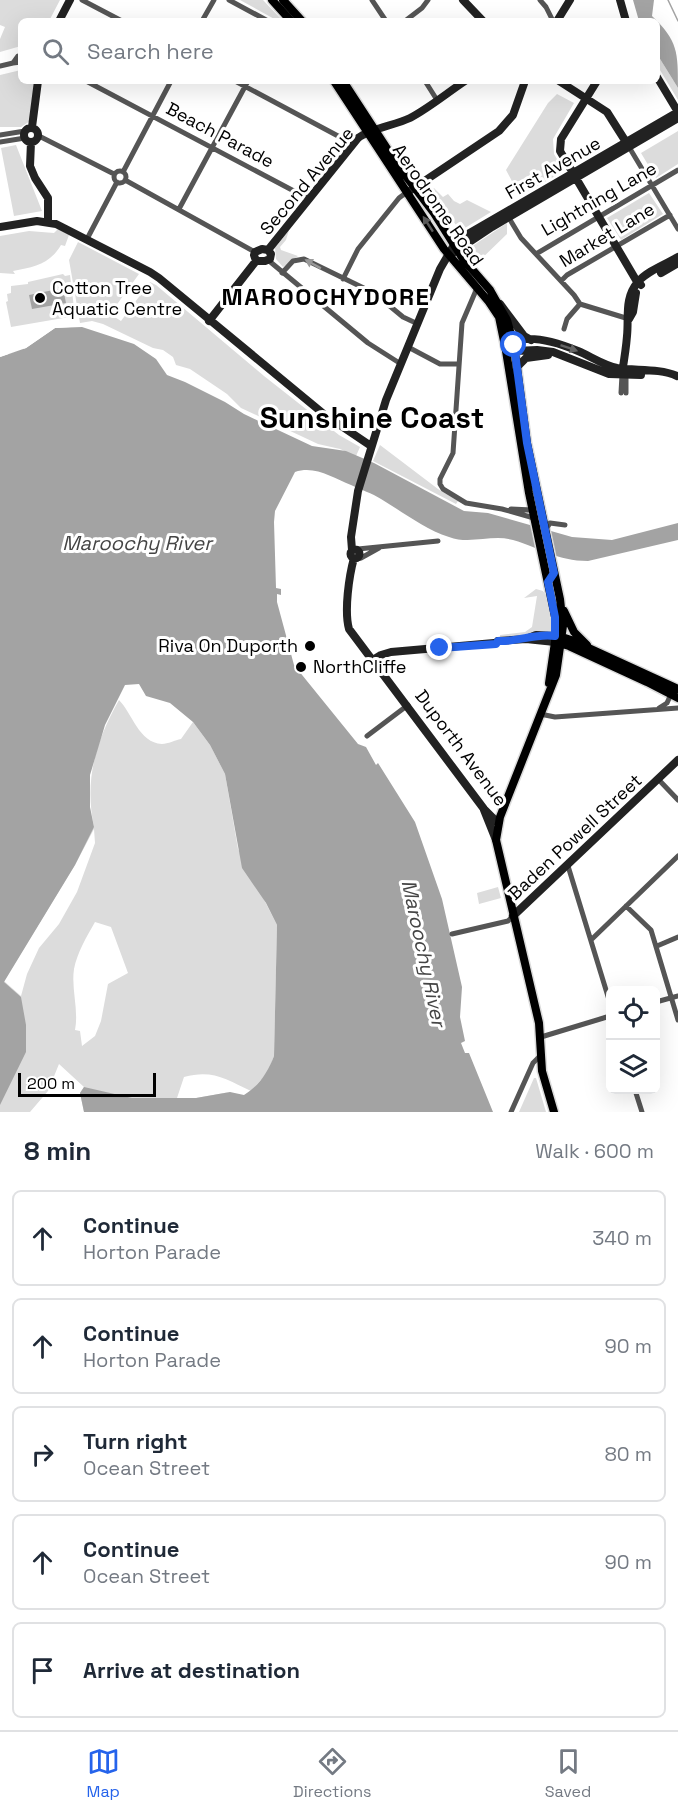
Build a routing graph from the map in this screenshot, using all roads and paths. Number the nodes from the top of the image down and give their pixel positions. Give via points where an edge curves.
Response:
1 (70, 0) edge
2 (82, 0) edge
3 (214, 0) edge
4 (230, 0) edge
5 (272, 0) edge
6 (283, 0) edge
7 (372, 0) edge
8 (428, 0) edge
9 (463, 0) edge
10 (540, 0) edge
11 (570, 0) edge
12 (620, 0) edge
13 (546, 7) junction
14 (563, 11) junction
15 (61, 18) edge
16 (116, 18) edge
17 (204, 18) edge
18 (263, 18) edge
19 (288, 18) edge
20 (299, 18) edge
21 (384, 18) edge
22 (409, 18) edge
23 (480, 18) edge
24 (553, 18) edge
25 (557, 18) edge
26 (625, 18) edge
27 (18, 56) edge
28 (18, 62) edge
29 (13, 63) junction
30 (0, 66) edge
31 (660, 82) edge
32 (37, 84) edge
33 (92, 84) edge
34 (169, 84) edge
35 (246, 84) edge
36 (336, 84) edge
37 (345, 84) edge
38 (428, 84) edge
39 (461, 84) edge
40 (524, 84) edge
41 (558, 84) edge
42 (562, 84) edge
43 (595, 84) edge
44 (566, 87) junction
45 (586, 99) junction
46 (437, 100) junction
47 (678, 112) edge
48 (152, 116) junction
49 (678, 118) edge
50 (372, 132) junction
51 (0, 135) edge
52 (28, 135) junction
53 (39, 136) joint
54 (0, 142) edge
55 (353, 144) junction
56 (628, 145) junction
57 (212, 148) junction
58 (678, 170) edge
59 (123, 172) junction
60 (114, 174) junction
61 (575, 176) junction
62 (125, 180) junction
63 (117, 182) junction
64 (652, 185) junction
65 (411, 190) junction
66 (309, 199) junction
67 (179, 209) junction
68 (670, 215) junction
69 (598, 217) junction
70 (509, 218) junction
71 (48, 222) junction
72 (0, 226) edge
73 (678, 229) edge
74 (87, 239) junction
75 (616, 246) junction
76 (456, 248) junction
77 (268, 250) junction
78 (536, 254) junction
79 (449, 255) junction
80 (256, 256) junction
81 (678, 257) edge
82 (268, 260) junction
83 (678, 263) edge
84 (282, 273) junction
85 (342, 279) junction
86 (561, 281) junction
87 (639, 284) junction
88 (477, 288) junction
89 (497, 301) junction
90 (580, 304) junction
91 (629, 319) junction
92 (209, 321) junction
93 (418, 324) junction
94 (564, 329) dead end
95 (532, 340) junction
96 (408, 346) junction
97 (511, 348) junction
98 (564, 355) junction
99 (401, 364) junction
100 (459, 364) junction
101 (517, 367) junction
102 (624, 370) junction
103 (678, 376) edge
104 (624, 393) dead end
105 (371, 446) junction
106 (539, 523) junction
107 (438, 541) dead end
108 (380, 548) junction
109 (355, 554) junction
110 (546, 554) junction
111 (554, 573) junction
112 (548, 582) junction
113 (560, 599) junction
114 (558, 640) junction
115 (597, 651) junction
116 (373, 660) junction
117 (676, 694) edge
118 (408, 705) junction
119 (660, 708) junction
120 (678, 708) edge
121 (540, 714) junction
122 (367, 736) dead end
123 (678, 760) edge
124 (658, 779) junction
125 (678, 800) edge
126 (483, 808) junction
127 (498, 823) junction
128 (496, 840) junction
129 (678, 856) edge
130 (568, 866) junction
131 (626, 906) junction
132 (513, 916) junction
133 (452, 934) dead end
134 (678, 937) edge
135 (592, 939) junction
136 (657, 945) junction
137 (606, 989) edge
138 (678, 996) edge
139 (671, 998) junction
140 (660, 1001) edge
141 (606, 1017) edge
142 (678, 1020) edge
143 (541, 1037) junction
144 (540, 1056) junction
145 (637, 1094) edge
146 (511, 1112) edge
147 (554, 1112) edge
148 (642, 1112) edge

1 - 15 street
2 - 16 street
3 - 17 street
4 - 18 street
5 - 19 main road
6 - 20 main road
7 - 21 street
8 - 22 street
9 - 23 street
10 - 13 street
11 - 14 street
12 - 26 street
13 - 14 street
13 - 24 street
14 - 25 street
27 - 29 street
28 - 29 street
29 - 30 street
31 - 47 street
32 - 52 street
33 - 48 street, Beach Parade
34 - 48 street
35 - 55 street
35 - 57 street
36 - 50 main road, Aerodrome Road
37 - 50 main road, Aerodrome Road
38 - 46 street
39 - 46 street, Second Avenue
40 - 65 street via 507,124
41 - 44 street
42 - 44 street
43 - 45 street
44 - 45 street
45 - 56 street via 610,115
45 - 61 street via 560,143 560,151
46 - 50 street, Second Avenue via 410,118
47 - 56 street, First Avenue
48 - 57 street, Beach Parade
48 - 59 street
49 - 56 street, First Avenue
50 - 55 street, Second Avenue
50 - 65 main road, Aerodrome Road
51 - 52 street
52 - 53 street via 35,141
52 - 54 street
52 - 71 street via 30,166 48,198
53 - 60 street
55 - 66 street, Second Avenue
56 - 61 street, First Avenue
56 - 64 street
57 - 66 street, Beach Parade
57 - 67 street
58 - 64 street, Lightning Lane
59 - 60 street
59 - 62 street
60 - 63 street
61 - 69 street
61 - 70 street, First Avenue
61 - 76 street, First Avenue via 468,234
62 - 63 street
62 - 67 street
63 - 74 street
64 - 68 street
64 - 69 street, Lightning Lane
65 - 76 main road, Aerodrome Road
79 -> 65 main road, Aerodrome Road
65 - 85 street via 399,198 362,244
66 - 77 street, Second Avenue
67 - 80 street
68 - 73 street
68 - 75 street, Market Lane
69 - 75 street
69 - 78 street, Lightning Lane
70 - 76 street, First Avenue
70 - 78 street
71 - 72 street
71 - 74 street
74 - 92 street via 159,278
75 - 86 street, Market Lane
75 - 87 street
76 - 79 street, First Avenue
76 - 89 main road, Aerodrome Road
77 - 80 street via 262,249
77 - 82 street
78 - 86 street
79 - 88 main road, Aerodrome Road
79 - 93 street
80 - 82 street via 262,262
80 - 92 street, Second Avenue
81 - 87 street
82 - 84 street
83 - 87 street
85 -> 84 street via 301,258
84 - 99 street via 373,347
85 - 93 street via 374,293
86 - 90 street
87 - 91 street
88 - 97 main road, Aerodrome Road via 499,317
88 - 100 street via 463,320
89 - 95 street via 524,336
89 - 97 main road, Aerodrome Road via 509,325
90 - 91 street
90 - 94 street
91 - 102 street
92 - 105 street via 325,415
93 - 96 street
95 - 97 street
95 -> 102 street via 570,348
96 - 99 street
96 - 100 street via 438,363
97 - 98 street
97 - 101 main road
97 - 106 main road
98 - 101 street via 530,357
98 - 102 street via 606,374
99 - 105 street
100 - 106 street via 453,453 440,485 466,503 503,509
101 - 106 main road
102 - 103 street via 666,378
102 - 104 street
105 - 109 street, Duporth Avenue via 359,486 351,537
106 - 106 street via 550,519 562,525 550,523
106 - 110 main road
107 - 108 street
108 - 109 street
108 - 109 street via 361,558
109 - 116 street, Duporth Avenue via 350,574 348,626
110 - 111 main road
110 - 112 main road
111 - 112 main road
111 - 113 main road
112 - 114 main road
113 - 114 main road via 563,621
113 - 115 main road via 574,632
114 - 115 main road
114 - 116 street via 526,639 391,652
114 - 117 main road
114 - 121 main road
115 - 117 main road
116 - 118 street, Duporth Avenue
117 - 119 street
118 - 122 street
118 - 126 street, Duporth Avenue
119 - 120 street
119 - 121 street via 555,717
121 - 127 main road
123 - 124 street, Baden Powell Street
124 - 125 street
124 - 130 street, Baden Powell Street
126 - 127 street, Duporth Avenue
126 - 128 street
127 - 128 main road, Duporth Avenue
128 - 132 main road, Duporth Avenue
129 - 131 street
130 - 132 street, Baden Powell Street
130 - 135 street
131 - 135 street
131 - 136 street via 651,930
132 - 133 street, Baden Powell Street via 506,922
132 - 143 main road, Duporth Avenue
134 - 136 street
135 - 137 street
136 - 139 street
138 - 139 street
139 - 140 street
139 - 142 street
141 - 143 street
143 - 144 main road, Duporth Avenue
144 - 146 street
144 - 147 main road, Duporth Avenue
145 - 148 street

